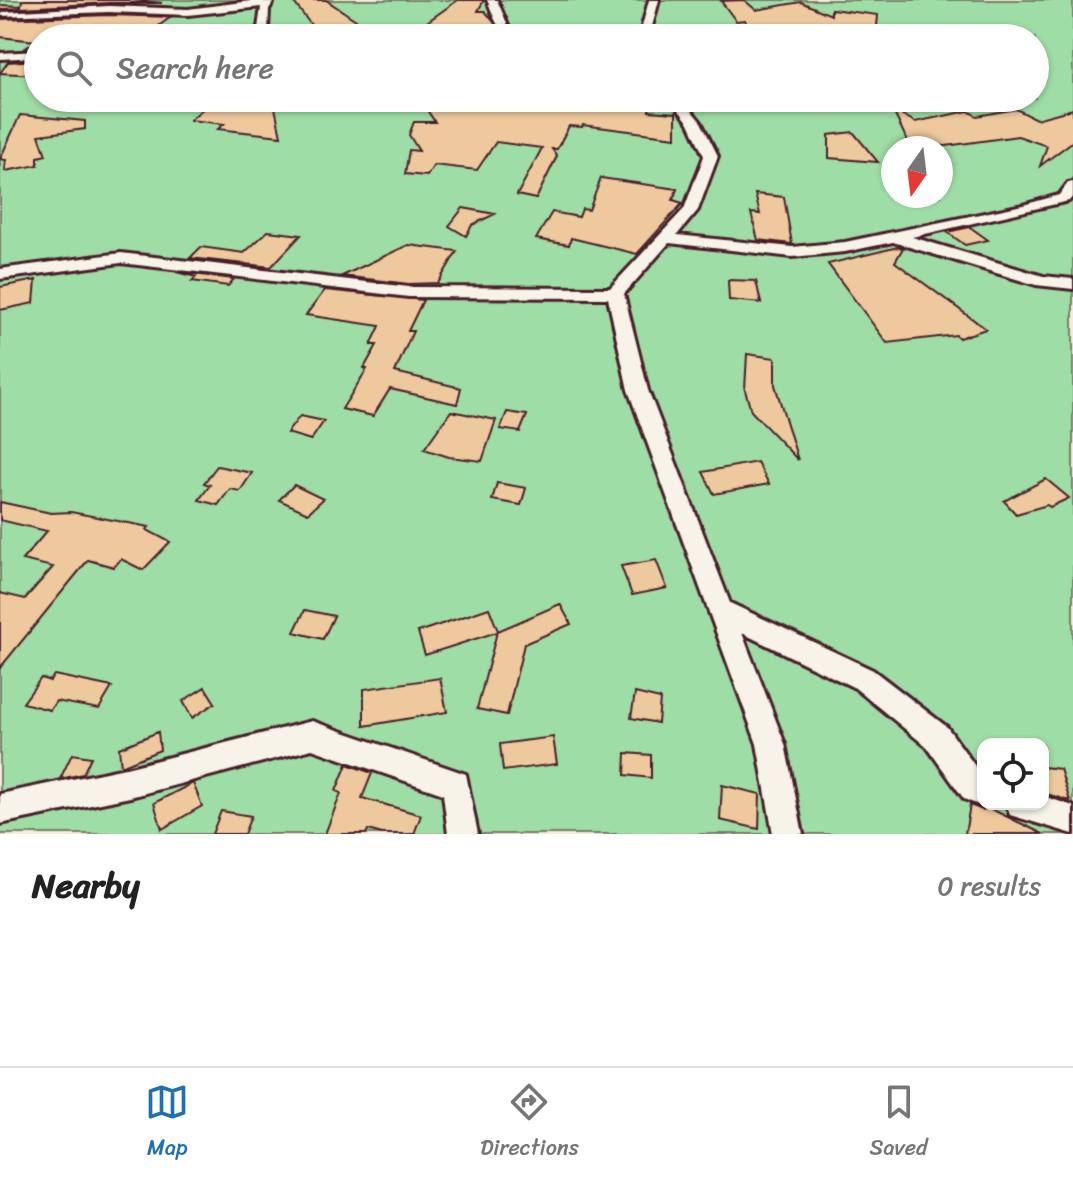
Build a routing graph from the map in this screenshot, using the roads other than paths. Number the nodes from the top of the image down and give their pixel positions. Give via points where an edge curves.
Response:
1 (16, 0) edge
2 (492, 0) edge
3 (654, 0) edge
4 (266, 2) edge
5 (2, 17) edge
6 (263, 24) edge
7 (502, 24) edge
8 (648, 24) edge
9 (24, 55) edge
10 (0, 56) edge
11 (687, 112) edge
12 (1073, 186) edge
13 (890, 236) junction
14 (665, 238) junction
15 (0, 274) edge
16 (1073, 284) edge
17 (615, 293) junction
18 (722, 611) junction
19 (977, 790) edge
20 (0, 809) edge
21 (1039, 810) edge
22 (1073, 821) edge
23 (463, 834) edge
24 (788, 834) edge

1 - 5 street
2 - 7 street
3 - 8 street
4 - 5 street via 188,12 109,9
4 - 6 street
9 - 10 street
11 - 14 street via 711,156 691,210
12 - 13 street via 1064,198 1025,209
13 - 14 street via 792,252
13 - 16 street via 1042,281
14 - 17 street
15 - 17 street via 121,258 409,292
17 - 18 street via 638,390
18 - 19 street via 864,679 937,737
18 - 24 street via 771,744
20 - 23 street via 312,735 456,784
21 - 22 street

